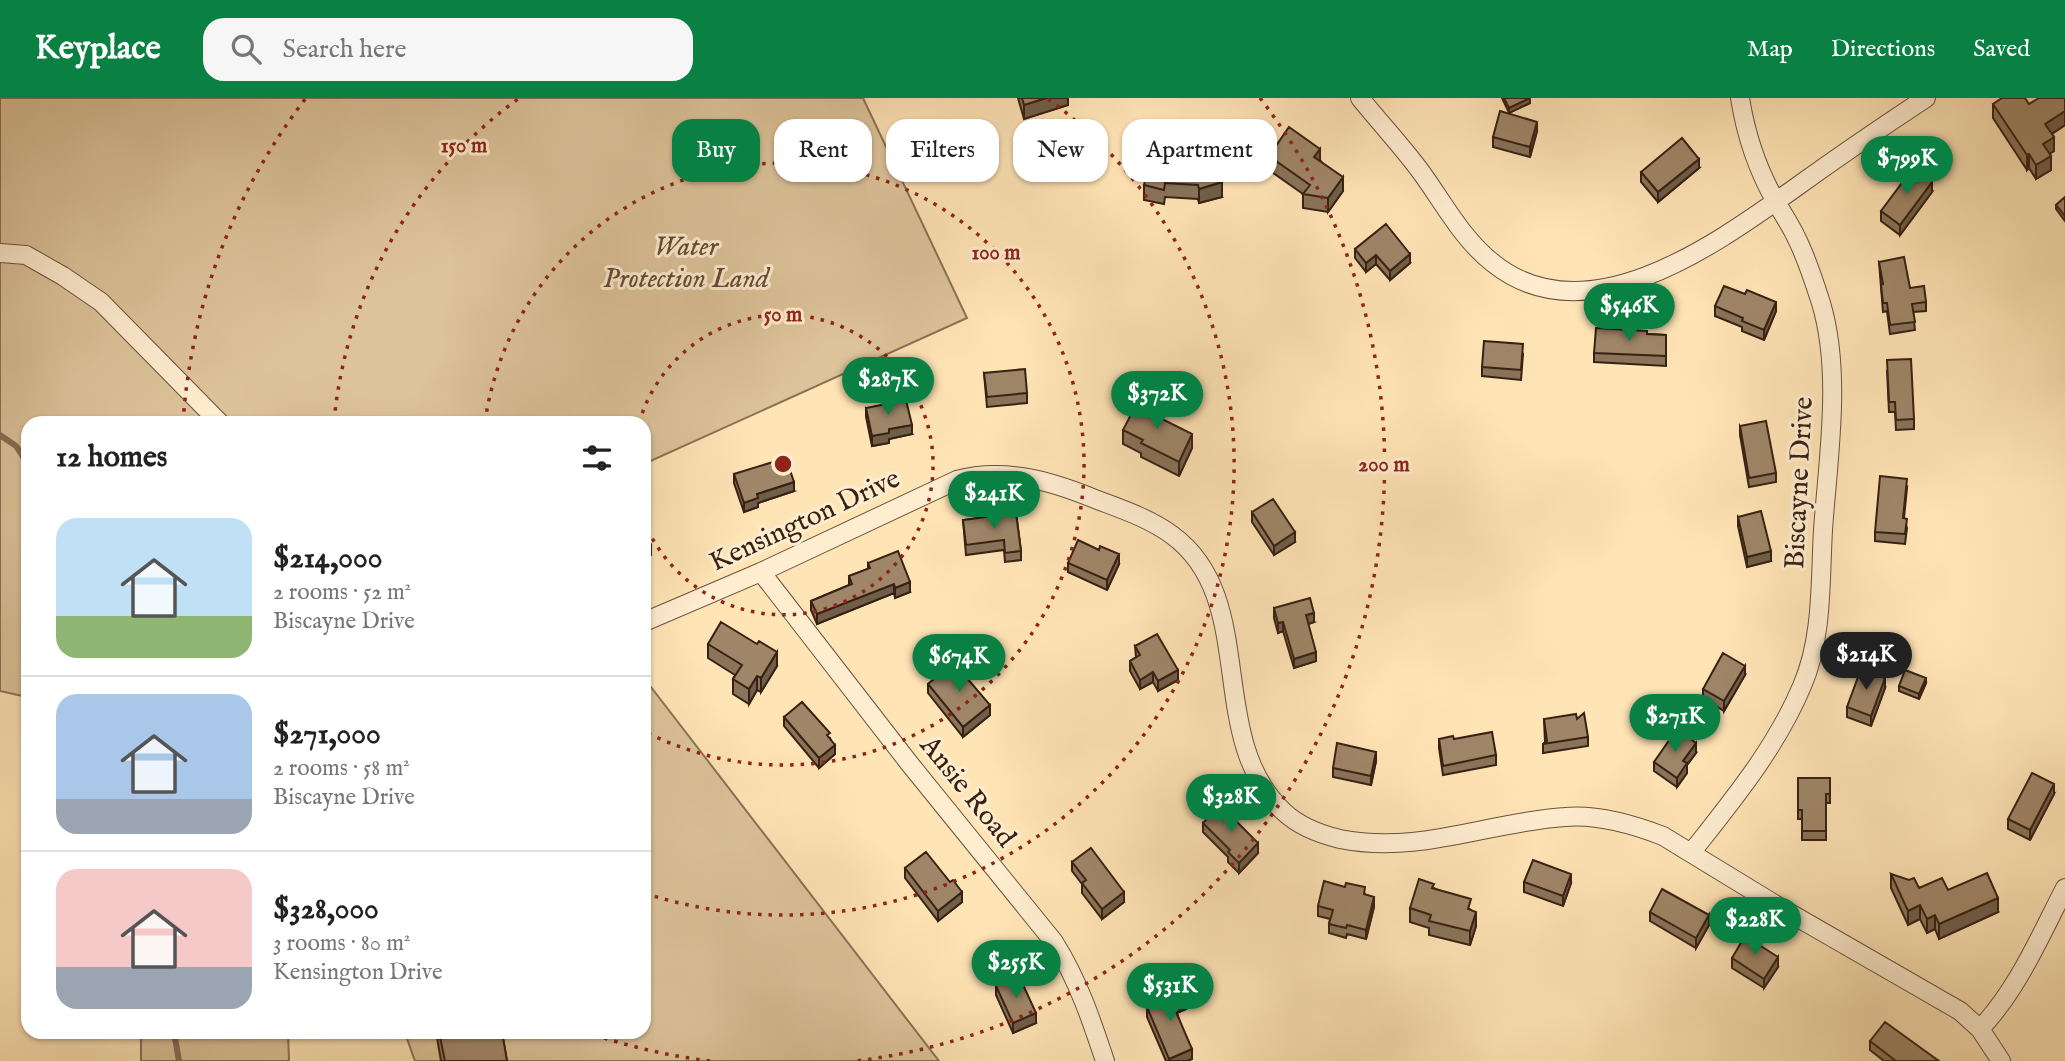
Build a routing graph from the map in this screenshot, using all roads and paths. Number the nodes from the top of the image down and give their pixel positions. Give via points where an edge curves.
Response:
1 (1360, 98) edge
2 (1740, 98) edge
3 (1926, 98) edge
4 (1776, 202) junction
5 (0, 253) edge
6 (213, 416) edge
7 (761, 572) junction
8 (651, 619) edge
9 (1691, 853) junction
10 (2065, 888) edge
11 (1980, 1029) junction
12 (1105, 1061) edge
13 (2001, 1061) edge

1 - 4 street via 1484,256 1514,278 1541,286 1583,290 1647,276 1698,253
2 - 4 street, Biscayne Drive via 1749,142
3 - 4 street
4 - 9 street, Biscayne Drive via 1812,273 1830,352 1832,387 1818,614 1809,667 1791,711 1756,767
5 - 6 street via 26,255 101,302
7 - 8 street, Kensington Drive
7 - 9 street, Kensington Drive via 968,477 1007,474 1069,489 1155,525 1195,557 1221,617 1237,721 1250,763 1284,813 1308,830 1367,844 1396,844 1582,817 1645,829
7 - 12 street, Ansie Road via 1054,942 1074,975
9 - 11 street, Kensington Drive via 1960,1010
10 - 11 street via 2016,981
11 - 13 street, Kensington Drive

